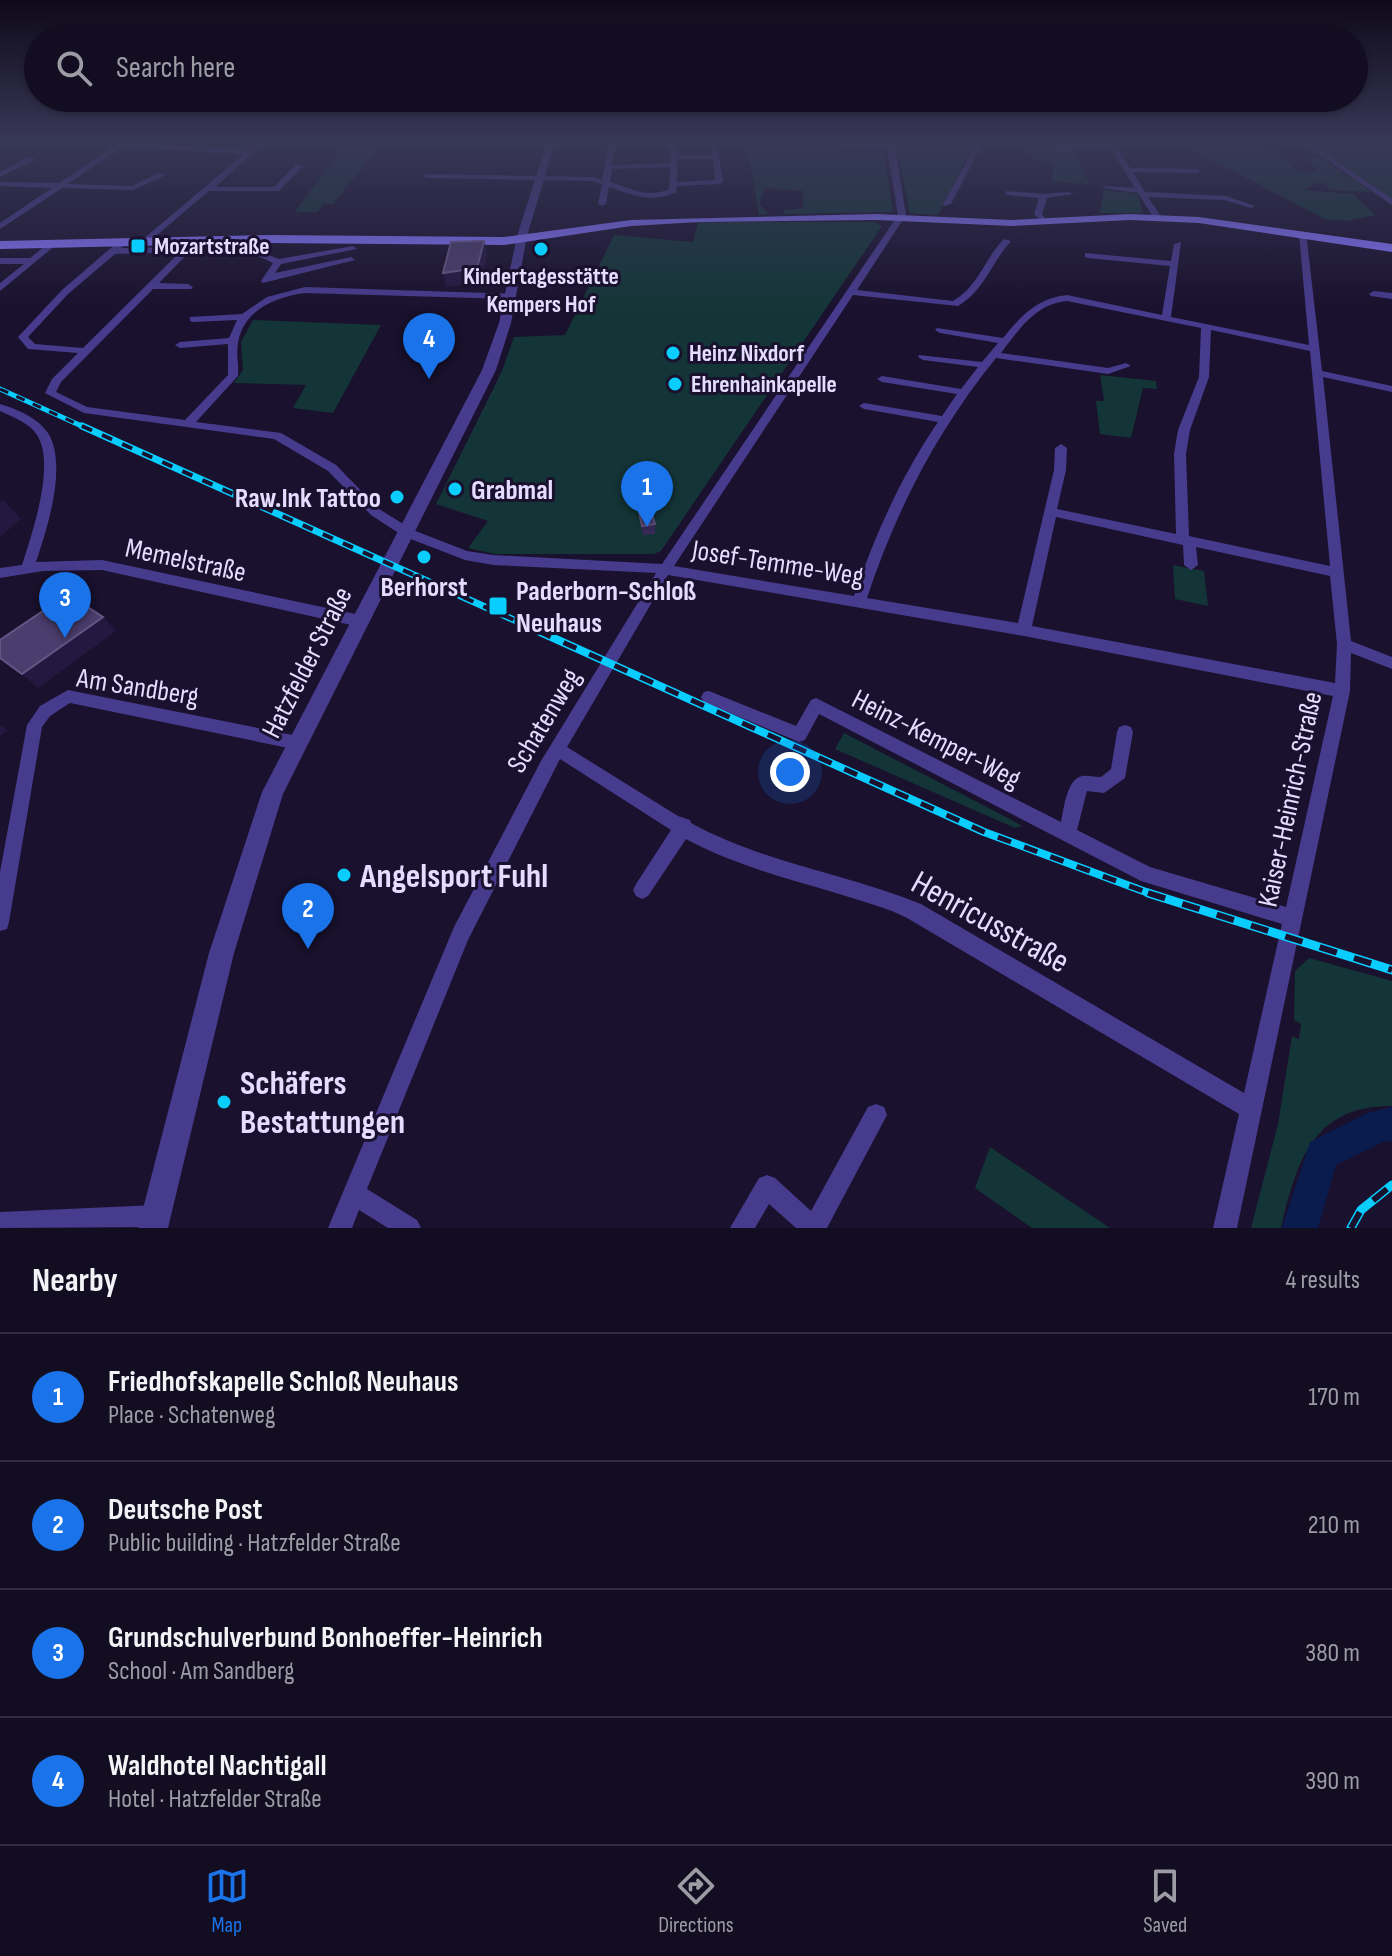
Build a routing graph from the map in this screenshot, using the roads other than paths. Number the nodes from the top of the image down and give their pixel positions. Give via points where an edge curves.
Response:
1 (46, 196) edge
2 (198, 196) edge
3 (535, 196) edge
4 (603, 196) edge
5 (897, 196) edge
6 (951, 196) edge
7 (1044, 196) edge
8 (1145, 196) edge
9 (1202, 196) edge
10 (1226, 198) dead end
11 (602, 204) dead end
12 (947, 204) dead end
13 (900, 218) junction
14 (1158, 218) junction
15 (1044, 222) junction
16 (0, 227) edge
17 (1303, 234) junction
18 (522, 238) junction
19 (269, 239) junction
20 (1007, 241) dead end
21 (145, 242) junction
22 (53, 244) junction
23 (356, 244) junction
24 (1178, 244) dead end
25 (0, 245) edge
26 (192, 245) junction
27 (119, 246) junction
28 (1392, 248) edge
29 (1088, 255) dead end
30 (0, 261) edge
31 (33, 261) junction
32 (278, 262) junction
33 (1174, 264) junction
34 (270, 277) junction
35 (151, 286) junction
36 (188, 287) dead end
37 (0, 288) edge
38 (851, 292) junction
39 (1374, 294) dead end
40 (272, 296) junction
41 (511, 296) junction
42 (1392, 296) edge
43 (247, 317) junction
44 (1166, 318) junction
45 (193, 319) dead end
46 (1206, 327) junction
47 (940, 330) dead end
48 (233, 341) junction
49 (1006, 341) junction
50 (180, 345) dead end
51 (1315, 349) junction
52 (85, 351) junction
53 (993, 355) junction
54 (923, 357) dead end
55 (984, 365) junction
56 (1126, 366) dead end
57 (1318, 373) junction
58 (882, 379) dead end
59 (1392, 389) edge
60 (962, 392) junction
61 (864, 406) dead end
62 (0, 407) edge
63 (942, 419) junction
64 (189, 423) junction
65 (1061, 448) dead end
66 (1051, 512) junction
67 (408, 533) junction
68 (1186, 540) junction
69 (1191, 565) dead end
70 (27, 569) junction
71 (664, 571) junction
72 (1336, 572) junction
73 (0, 573) edge
74 (859, 601) junction
75 (360, 621) junction
76 (1024, 630) junction
77 (1344, 644) junction
78 (1392, 663) edge
79 (1342, 691) junction
80 (709, 697) dead end
81 (1125, 732) dead end
82 (298, 743) junction
83 (557, 749) junction
84 (684, 826) junction
85 (1067, 834) junction
86 (642, 890) dead end
87 (1292, 918) junction
88 (0, 922) edge
89 (1251, 1109) junction
90 (876, 1115) dead end
91 (355, 1195) junction
92 (155, 1222) edge
93 (0, 1224) edge
94 (340, 1228) edge
95 (409, 1228) edge
96 (742, 1228) edge
97 (814, 1228) edge
98 (1225, 1228) edge

1 - 16 street
2 - 21 street
3 - 18 street, Hatzfelder Straße
4 - 11 street
5 - 13 street
6 - 12 street
7 - 15 street via 1038,214
8 - 14 street
9 - 10 street
13 - 15 main road
13 - 18 main road via 678,219
13 - 38 street, Schatenweg
14 - 15 main road
14 - 17 main road
17 - 28 main road
17 - 51 street, Kaiser-Heinrich-Straße
18 - 23 main road
18 - 41 street, Hatzfelder Straße
19 - 23 main road
19 - 26 main road
19 - 32 street via 258,254
20 - 38 street via 985,279 955,304
21 - 26 main road
21 - 27 main road
22 - 25 main road
22 - 27 main road
22 - 31 street
23 - 32 street
23 - 34 street via 351,262
24 - 33 street
26 - 27 street
26 - 35 street
27 - 52 street via 23,337 32,347
29 - 33 street
30 - 31 street
31 - 37 street
32 - 34 street
33 - 44 street
34 - 40 street via 265,283
35 - 36 street
35 - 52 street
38 - 71 street, Schatenweg
39 - 42 street
40 - 41 street via 305,290
40 - 43 street
41 - 67 street, Hatzfelder Straße via 489,370
43 - 45 street
43 - 48 street
44 - 46 street
44 - 49 street via 1055,298 1041,303
46 - 51 street
46 - 68 street via 1204,377 1180,454
47 - 49 street
48 - 50 street
48 - 64 street via 233,376
49 - 53 street
51 - 57 street, Kaiser-Heinrich-Straße
52 - 64 street, Josef-Temme-Weg via 50,393 84,410
53 - 55 street
53 - 56 street via 1108,371
54 - 55 street
55 - 60 street
57 - 59 street
57 - 72 street, Kaiser-Heinrich-Straße
58 - 60 street
60 - 63 street
61 - 63 street
62 - 70 street via 34,425 45,438 47,493
63 - 74 street via 877,541
64 - 67 street, Josef-Temme-Weg via 266,433 300,447 332,468 375,512
65 - 66 street
66 - 68 street
66 - 76 street
67 - 71 street, Josef-Temme-Weg via 493,560
67 - 75 street, Hatzfelder Straße
68 - 69 street
68 - 72 street
70 - 73 street, Memelstraße
70 - 75 street, Memelstraße via 102,565
71 - 74 street, Josef-Temme-Weg
71 - 83 street, Schatenweg
72 - 77 street, Kaiser-Heinrich-Straße
74 - 76 street, Josef-Temme-Weg
75 - 82 street, Hatzfelder Straße
76 - 79 street, Josef-Temme-Weg
77 - 78 street
77 - 79 street, Kaiser-Heinrich-Straße
79 - 87 street, Kaiser-Heinrich-Straße
80 - 85 street, Heinz-Kemper-Weg via 799,735 816,705
81 - 85 street via 1119,773 1104,785 1083,783 1077,790
82 - 88 street, Am Sandberg via 68,696 35,725
82 - 92 street, Hatzfelder Straße via 258,831
83 - 84 street, Henricusstraße
83 - 91 street, Schatenweg via 484,883
84 - 86 street
84 - 89 street, Henricusstraße via 747,859 867,891 914,911
85 - 87 street, Heinz-Kemper-Weg via 1147,875
87 - 89 street, Kaiser-Heinrich-Straße
89 - 98 street, Kaiser-Heinrich-Straße
90 - 97 street
91 - 94 street, Schatenweg
91 - 95 street
92 - 93 street
96 - 97 street via 767,1186

